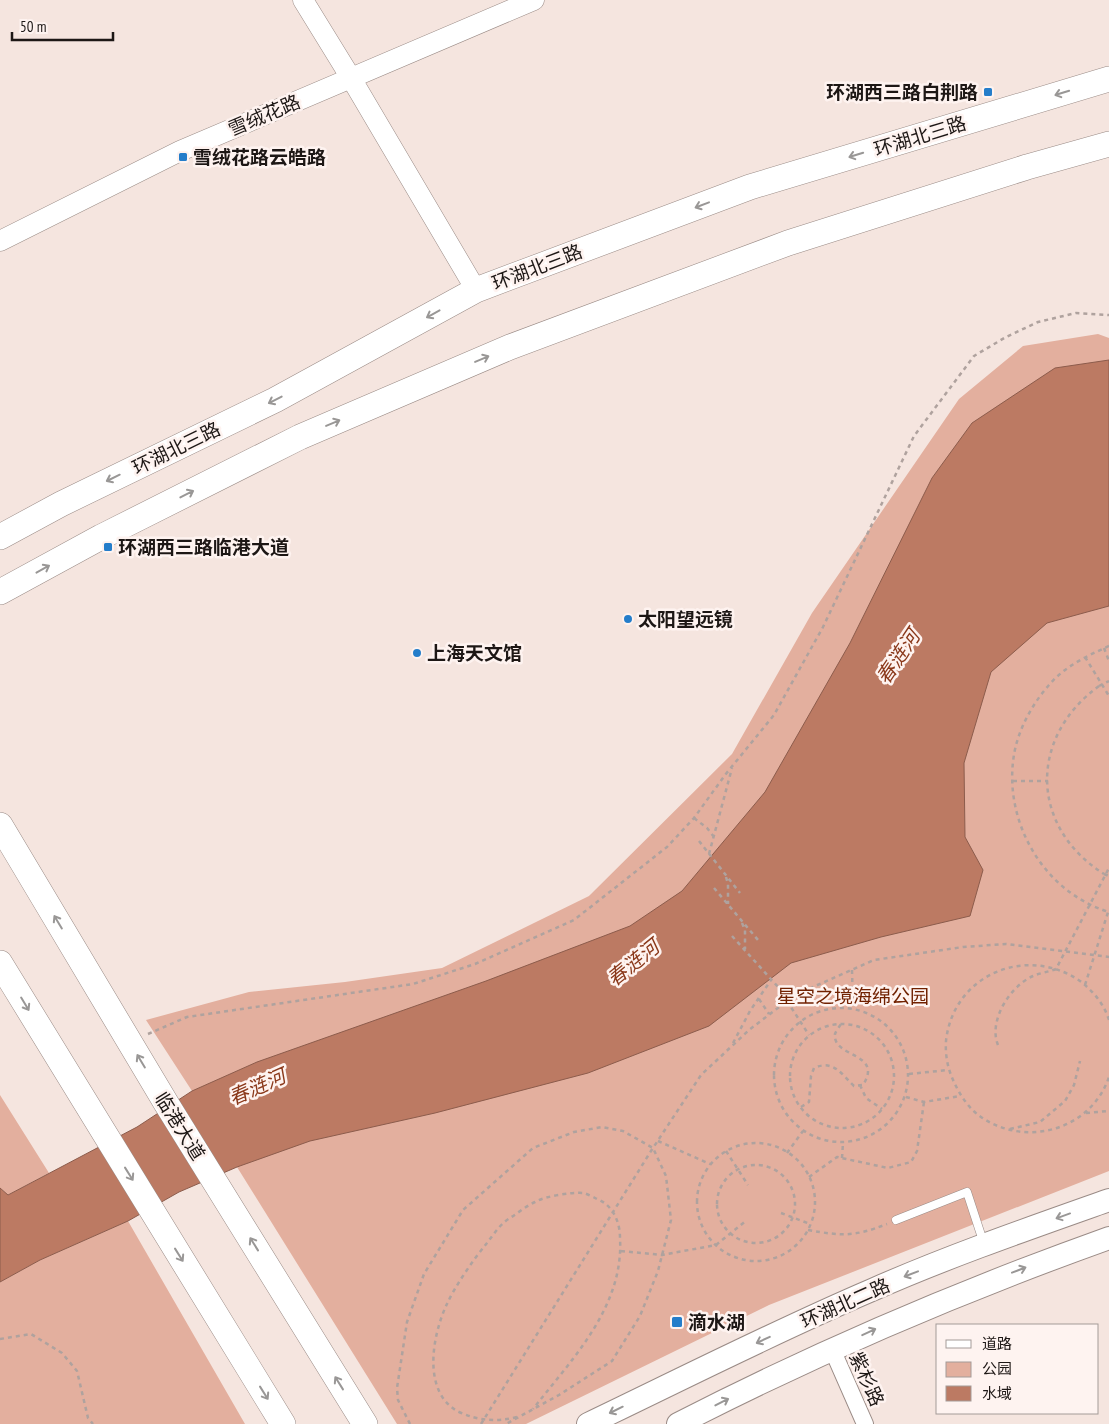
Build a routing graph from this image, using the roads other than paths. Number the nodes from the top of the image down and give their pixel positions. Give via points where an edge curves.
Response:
1 (303, 0) edge
2 (534, 0) edge
3 (351, 78) junction
4 (1109, 79) edge
5 (1109, 144) edge
6 (0, 241) edge
7 (476, 290) junction
8 (0, 537) edge
9 (0, 592) edge
10 (0, 825) edge
11 (0, 963) edge
12 (1109, 1200) edge
13 (896, 1220) road end
14 (1109, 1238) edge
15 (984, 1246) junction
16 (832, 1349) junction
17 (283, 1424) edge
18 (365, 1424) edge
19 (588, 1424) edge
20 (678, 1424) edge
21 (865, 1424) edge

1 - 3 street
2 - 3 street, 雪绒花路
3 - 6 street, 雪绒花路 via 180,151
3 - 7 street
4 -> 7 main road, 环湖北三路 via 750,187
9 -> 5 main road via 101,537 300,437 510,347 788,243
7 -> 8 main road, 环湖北三路 via 275,400
18 -> 10 main road, 临港大道 via 166,1103
11 -> 17 main road
12 -> 15 main road, 环湖北二路
13 - 15 lane via 966,1192
16 -> 14 main road, 环湖北二路 via 1019,1270
15 -> 19 main road, 环湖北二路 via 872,1290
20 -> 16 main road, 环湖北二路
16 - 21 street, 紫杉路

